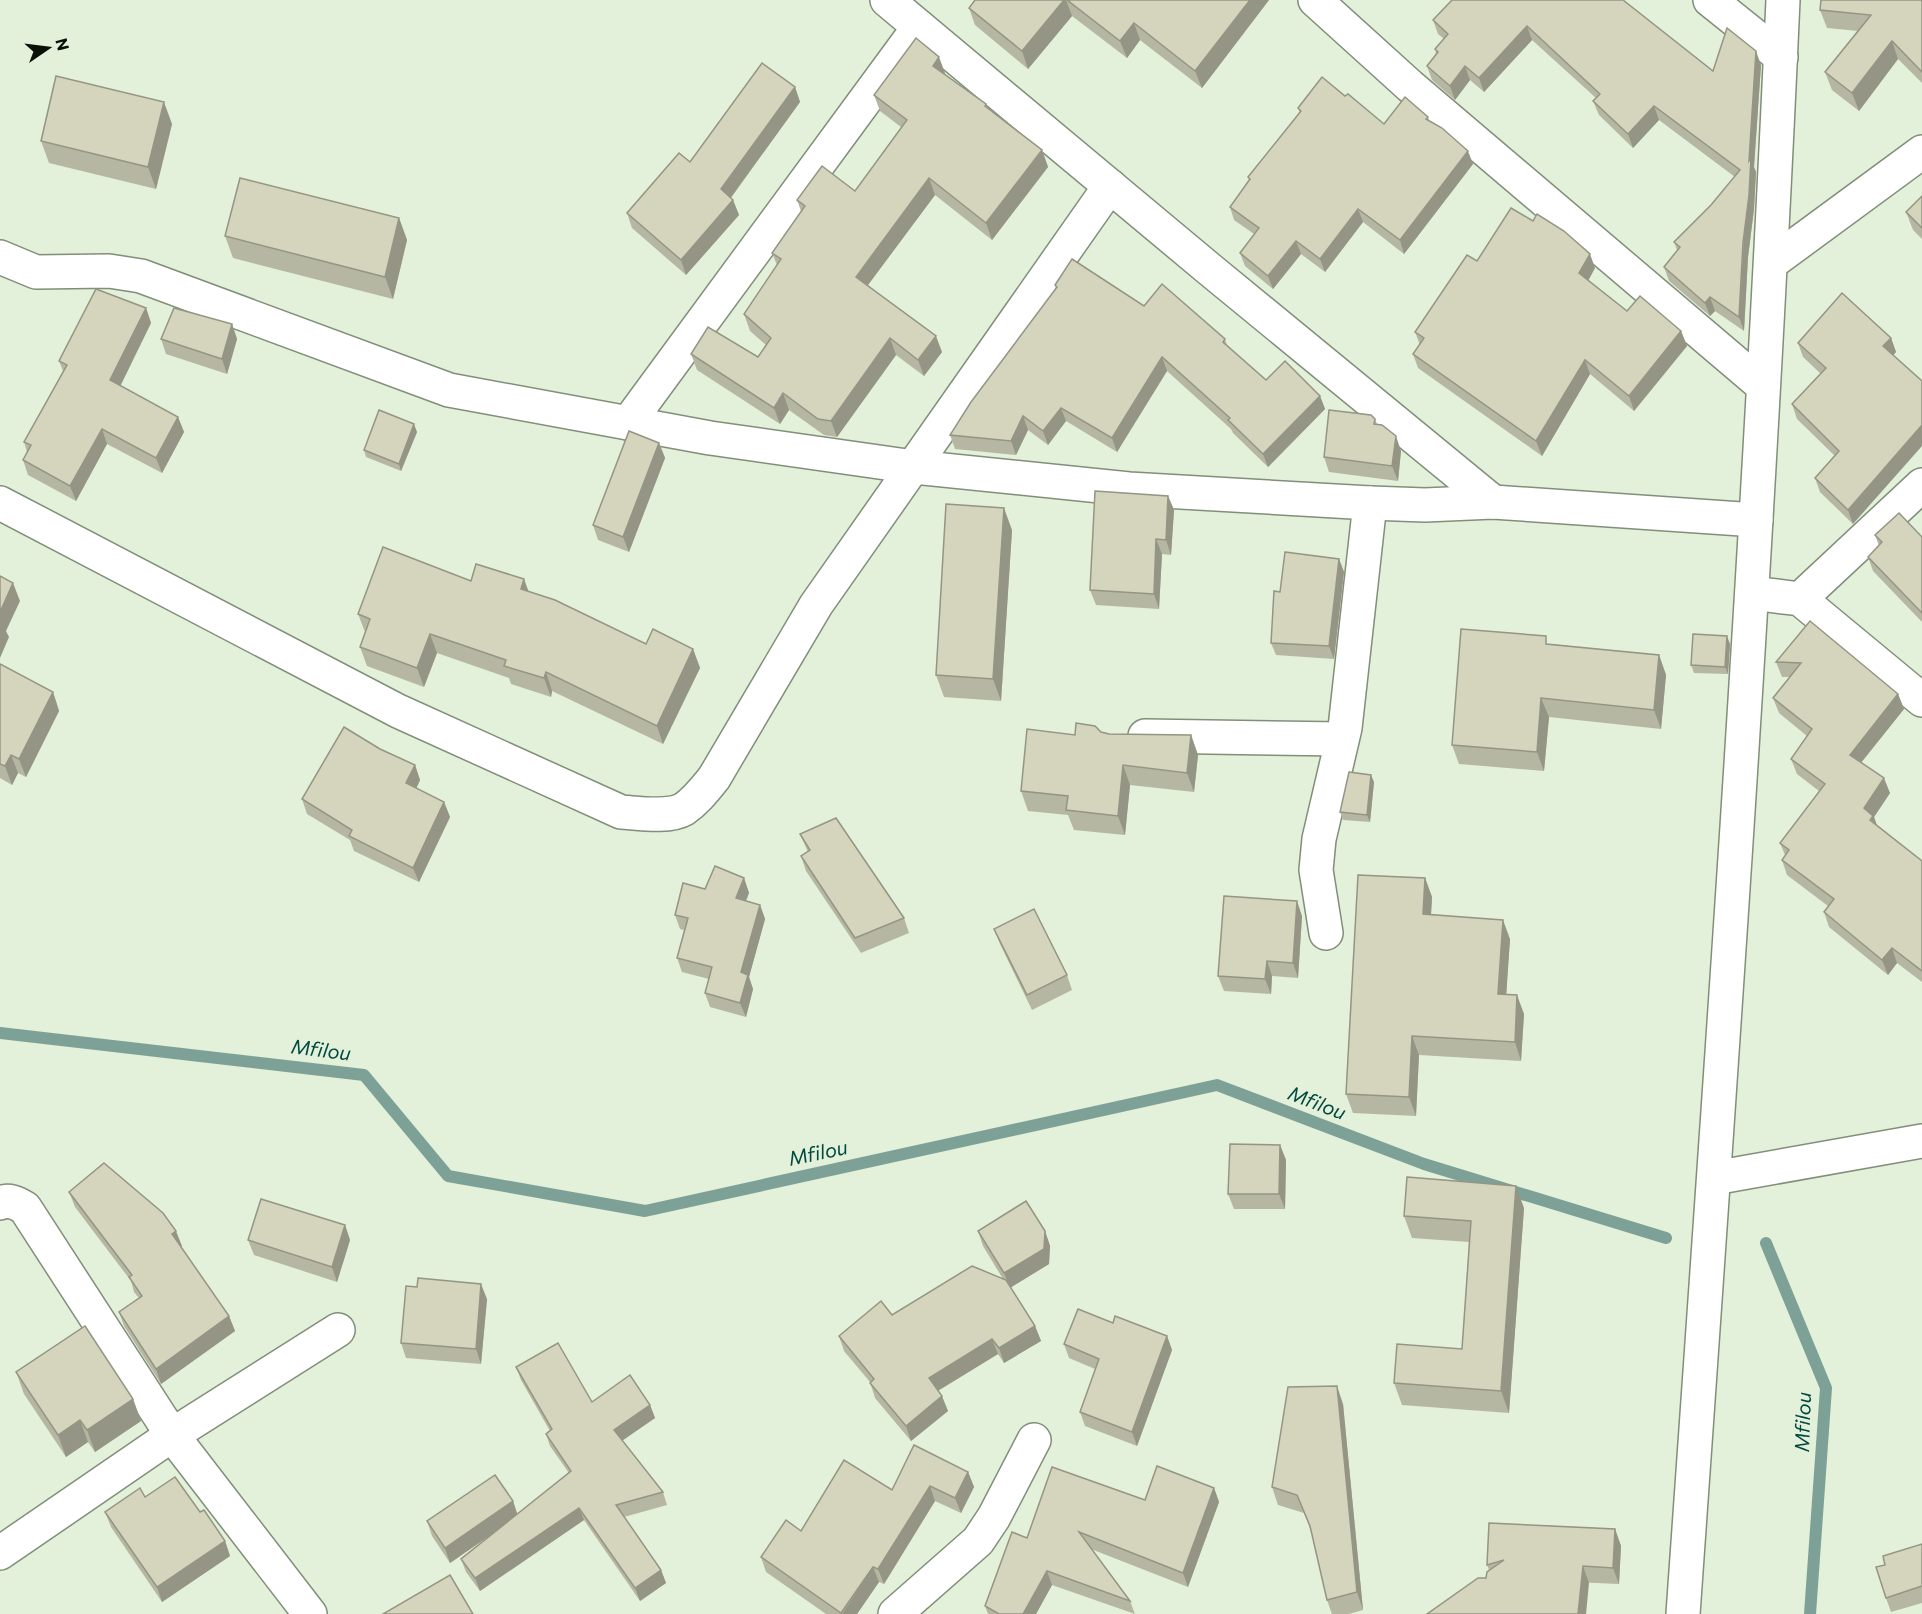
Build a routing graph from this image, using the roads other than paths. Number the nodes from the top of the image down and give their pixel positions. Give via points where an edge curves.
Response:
1 (887, 0) edge
2 (1315, 0) edge
3 (1710, 0) edge
4 (1783, 0) edge
5 (919, 27) junction
6 (1781, 57) junction
7 (1922, 152) edge
8 (1110, 186) junction
9 (0, 257) edge
10 (1771, 263) junction
11 (1763, 386) junction
12 (628, 423) junction
13 (914, 467) junction
14 (1922, 485) edge
15 (1493, 502) junction
16 (0, 503) edge
17 (1370, 503) junction
18 (1756, 520) junction
19 (1752, 593) junction
20 (1800, 599) junction
21 (1922, 700) edge
22 (1117, 735) edge
23 (1342, 739) junction
24 (1326, 933) dead end
25 (1922, 1141) edge
26 (1714, 1178) junction
27 (0, 1203) edge
28 (338, 1330) dead end
29 (172, 1435) junction
30 (1034, 1440) dead end
31 (0, 1553) edge
32 (310, 1614) edge
33 (895, 1614) edge
34 (1683, 1614) edge

1 - 5 street
2 - 11 street via 1410,86
3 - 6 street
4 - 6 street
5 - 8 street
5 - 12 street
6 - 10 street
7 - 10 street
8 - 13 street
8 - 15 street
9 - 12 street via 36,272 109,271 141,276 449,390
10 - 11 street
11 - 18 street
12 - 13 street
13 - 16 street via 816,605 714,778 681,811 653,814 621,812 398,711
13 - 17 street via 1128,489
14 - 20 street
15 - 17 street
15 - 18 street
17 - 23 street
18 - 19 street
19 - 20 street
19 - 26 street
20 - 21 street
22 - 23 street
23 - 24 street via 1319,839 1316,870
25 - 26 street
26 - 34 street
27 - 29 street via 15,1202 25,1208
28 - 29 street
29 - 31 street
29 - 32 street
30 - 33 street via 978,1541

